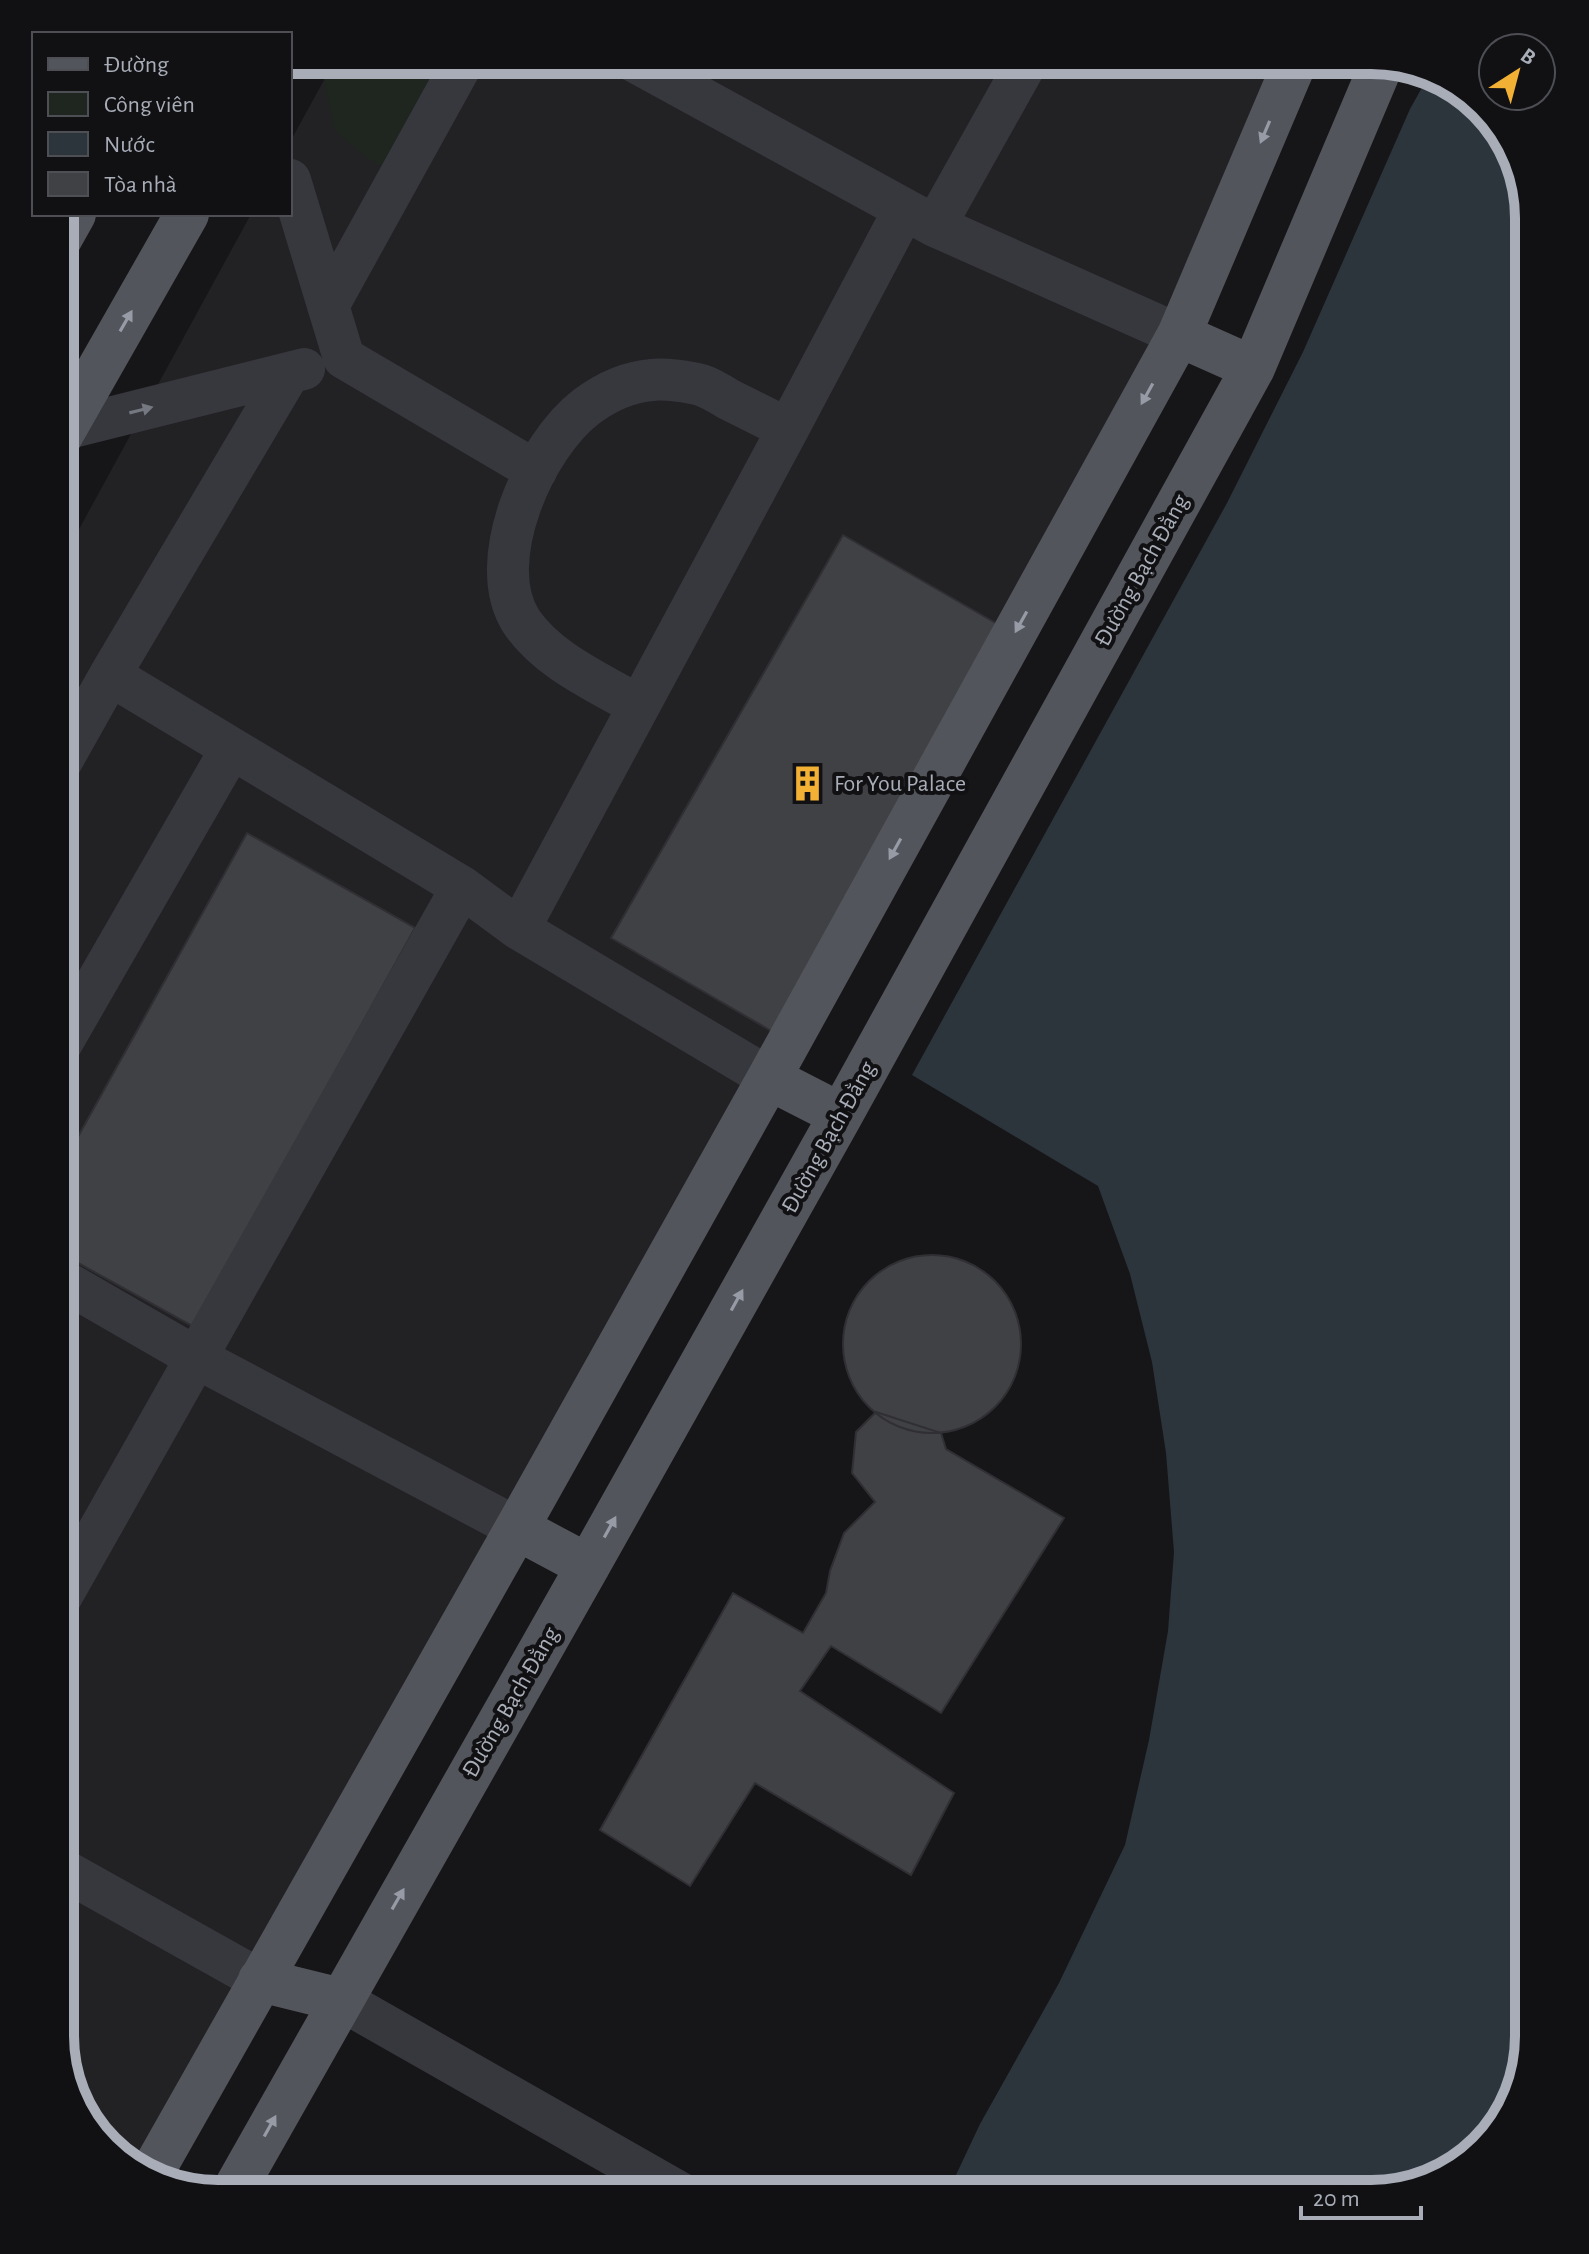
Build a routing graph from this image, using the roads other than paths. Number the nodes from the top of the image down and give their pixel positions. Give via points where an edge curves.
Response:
1 (456, 74) edge
2 (658, 74) edge
3 (1018, 74) edge
4 (1290, 74) edge
5 (1377, 74) edge
6 (292, 187) edge
7 (186, 216) edge
8 (919, 218) junction
9 (328, 306) junction
10 (1179, 335) junction
11 (344, 358) junction
12 (1253, 368) junction
13 (289, 373) junction
14 (74, 414) edge
15 (788, 429) junction
16 (74, 430) edge
17 (536, 471) junction
18 (110, 675) junction
19 (639, 706) junction
20 (74, 739) edge
21 (231, 749) junction
22 (462, 887) junction
23 (519, 929) junction
24 (74, 1022) edge
25 (769, 1078) junction
26 (841, 1115) junction
27 (74, 1287) edge
28 (197, 1358) junction
29 (517, 1528) junction
30 (588, 1566) junction
31 (74, 1574) edge
32 (74, 1876) edge
33 (260, 1980) junction
34 (341, 2000) junction
35 (156, 2166) edge
36 (240, 2180) edge
37 (657, 2180) edge

1 - 9 street
2 - 8 street
3 - 8 street
4 -> 10 main road
5 - 12 main road, Đường Bạch Đằng
6 - 9 street
14 -> 7 main road
8 - 10 street
8 - 15 street
9 - 11 street
10 - 12 main road
10 -> 25 main road
11 - 13 street
11 - 17 street
12 - 26 main road, Đường Bạch Đằng
16 -> 13 street
13 - 18 street
15 - 17 street via 701,385 654,379 616,388 583,409
15 - 19 street
17 - 19 street via 509,545 507,584 520,619 548,652
18 - 20 street
18 - 21 street
19 - 23 street
21 - 22 street
21 - 24 street
22 - 23 street
22 - 28 street
23 - 25 street
25 - 26 main road
25 - 29 main road
30 -> 26 main road, Đường Bạch Đằng
27 - 28 street
28 - 29 street
28 - 31 street
29 - 30 main road
29 - 33 main road
34 -> 30 main road, Đường Bạch Đằng
32 - 33 street
33 - 34 main road
33 - 35 main road
36 -> 34 main road, Đường Bạch Đằng
34 - 37 street

